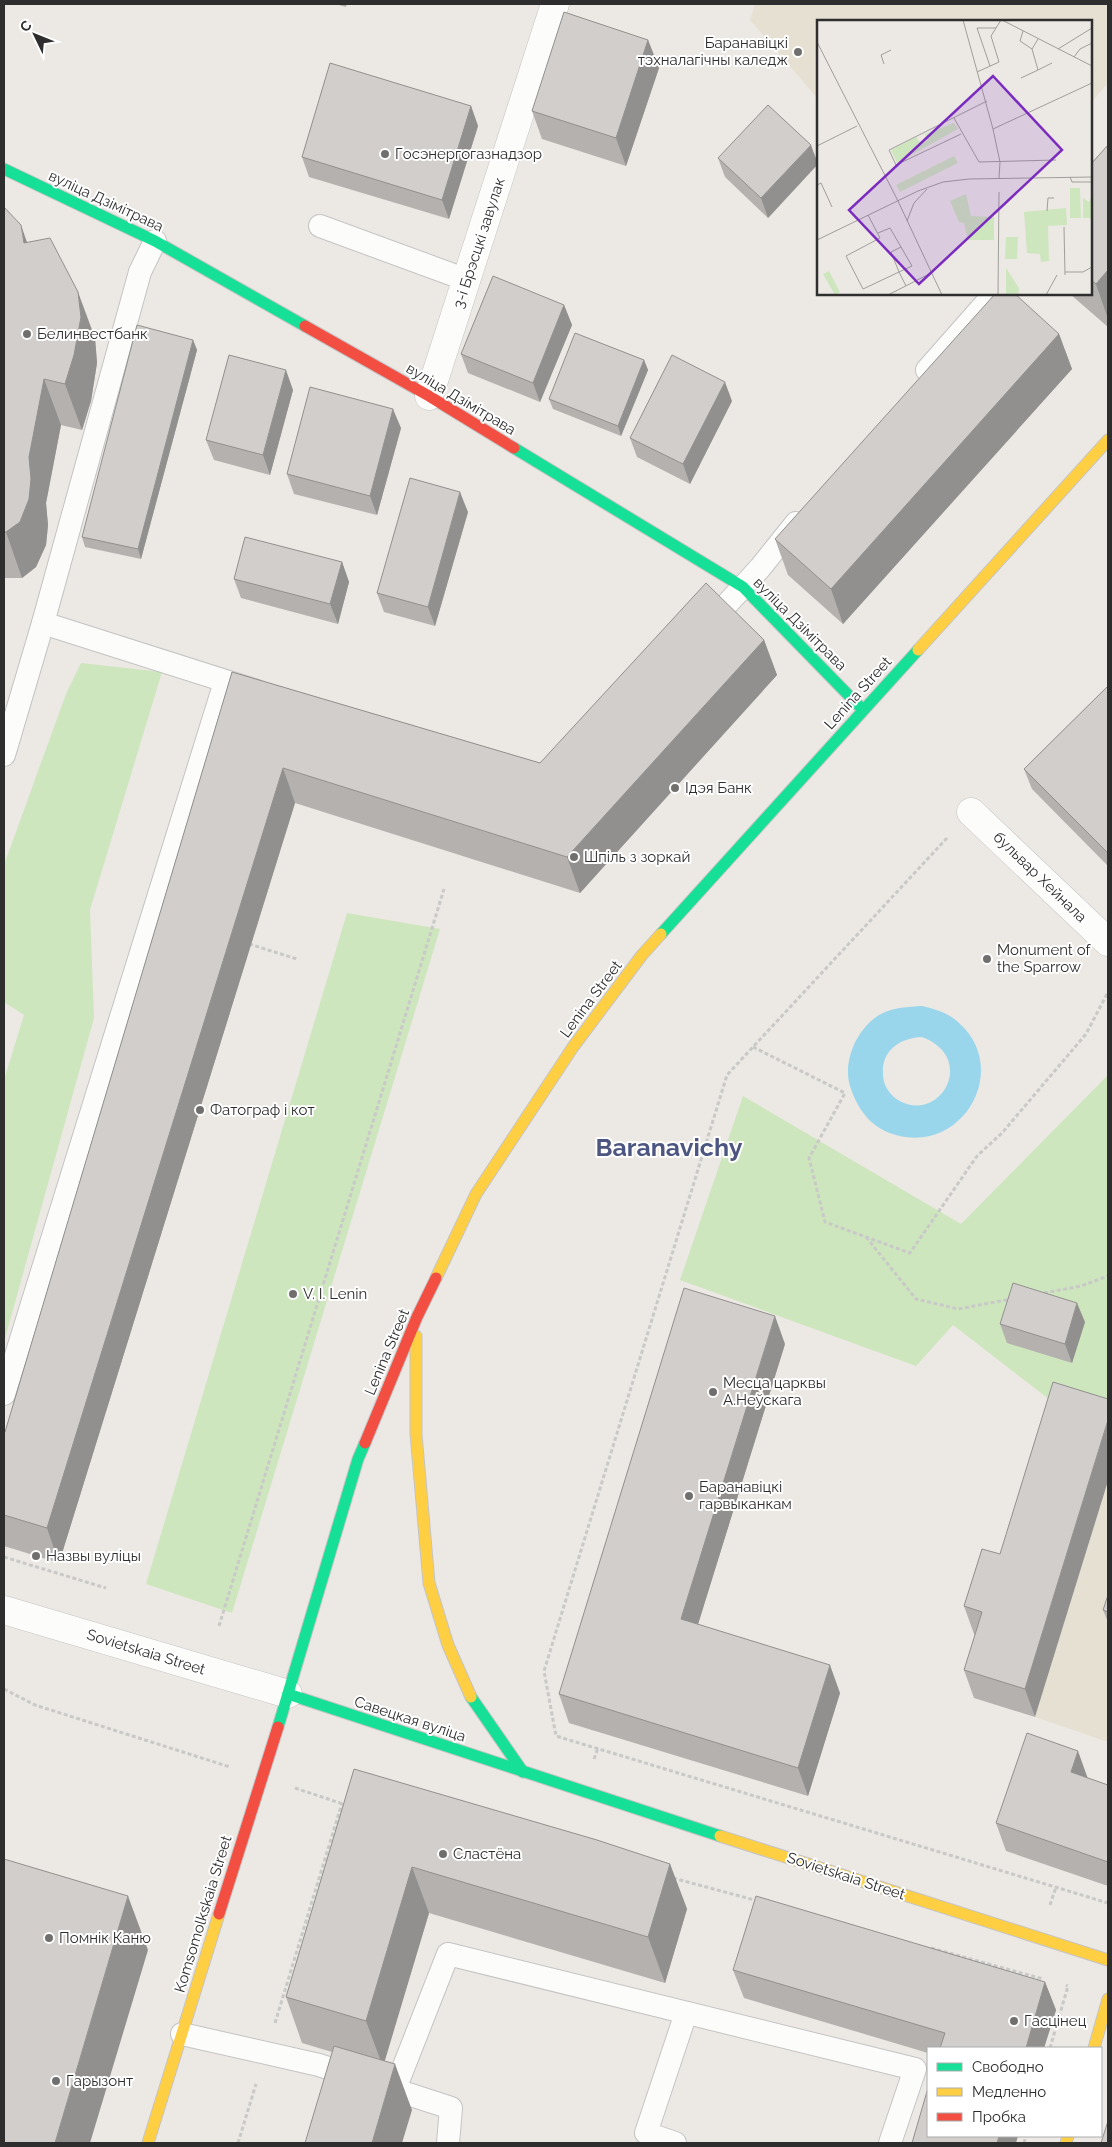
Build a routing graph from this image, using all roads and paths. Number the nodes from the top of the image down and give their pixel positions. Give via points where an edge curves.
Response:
1 (556, 4) edge
2 (4, 170) edge
3 (320, 226) dead end
4 (155, 241) junction
5 (467, 280) junction
6 (993, 295) edge
7 (917, 382) edge
8 (429, 396) junction
9 (1108, 440) edge
10 (808, 508) edge
11 (743, 587) junction
12 (43, 623) junction
13 (696, 638) edge
14 (225, 682) junction
15 (273, 695) edge
16 (863, 710) junction
17 (4, 755) edge
18 (971, 812) joint
19 (444, 889) dead end
20 (242, 942) dead end
21 (1108, 942) edge
22 (297, 959) dead end
23 (1108, 992) edge
24 (753, 1047) junction
25 (866, 1237) junction
26 (1108, 1276) edge
27 (1044, 1293) edge
28 (1015, 1299) edge
29 (417, 1317) junction
30 (4, 1394) edge
31 (4, 1557) edge
32 (106, 1588) dead end
33 (4, 1610) edge
34 (219, 1626) dead end
35 (4, 1689) edge
36 (288, 1694) junction
37 (598, 1748) junction
38 (523, 1772) junction
39 (262, 1777) junction
40 (584, 1793) junction
41 (342, 1803) junction
42 (348, 1806) edge
43 (667, 1876) edge
44 (762, 1902) edge
45 (1108, 1903) edge
46 (924, 1946) edge
47 (1108, 1960) edge
48 (1052, 1981) dead end
49 (1060, 1984) dead end
50 (1108, 1999) edge
51 (686, 2013) junction
52 (182, 2034) junction
53 (1050, 2047) edge
54 (1094, 2047) edge
55 (266, 2053) junction
56 (395, 2089) junction
57 (148, 2143) edge
58 (238, 2143) edge
59 (448, 2143) edge
60 (676, 2143) edge
61 (890, 2143) edge

1 - 5 street, 3-і Брэсцкі завулак
2 - 4 main road, вуліца Дзімітрава
3 - 5 lane
4 - 8 main road, вуліца Дзімітрава
4 - 12 lane via 140,272
5 - 8 street, 3-і Брэсцкі завулак
6 - 7 lane
8 - 11 main road, вуліца Дзімітрава
9 - 16 main road, Lenina Street
10 - 11 lane
11 - 13 lane
11 - 16 main road, вуліца Дзімітрава
12 - 14 lane
12 - 17 lane
14 - 15 lane
14 - 30 lane
16 - 29 main road, Lenina Street via 642,955 574,1047 476,1194
18 - 21 street, бульвар Хейнала
18 - 24 path
19 - 34 path
20 - 22 path
23 - 25 path via 1086,1034 1002,1133 977,1156 910,1253
24 - 25 path via 845,1093 809,1158 825,1222
24 - 37 path via 727,1075 544,1671 556,1736
25 - 28 path via 916,1299 958,1309
26 - 27 path via 1081,1286
29 - 36 main road, Lenina Street via 358,1459
29 - 38 main road via 416,1434 429,1583 448,1644 469,1694
31 - 32 path
33 - 36 street, Sovietskaia Street
35 - 39 path via 35,1705
36 - 38 main road, Савецкая вуліца
36 - 39 main road, Komsomolkskaia Street
37 - 40 path
37 - 45 path
38 - 40 main road
39 - 41 path
39 - 52 main road, Komsomolkskaia Street
40 - 47 main road, Sovietskaia Street
41 - 42 path
41 - 55 path
43 - 44 path
46 - 48 path
49 - 53 path via 1068,1986
50 - 54 main road
51 - 56 lane via 448,1954
51 - 60 lane via 646,2133
51 - 61 lane via 914,2069
52 - 55 lane
52 - 57 main road, Komsomolkskaia Street
55 - 56 lane via 319,2065
55 - 58 path
56 - 59 lane via 451,2108

